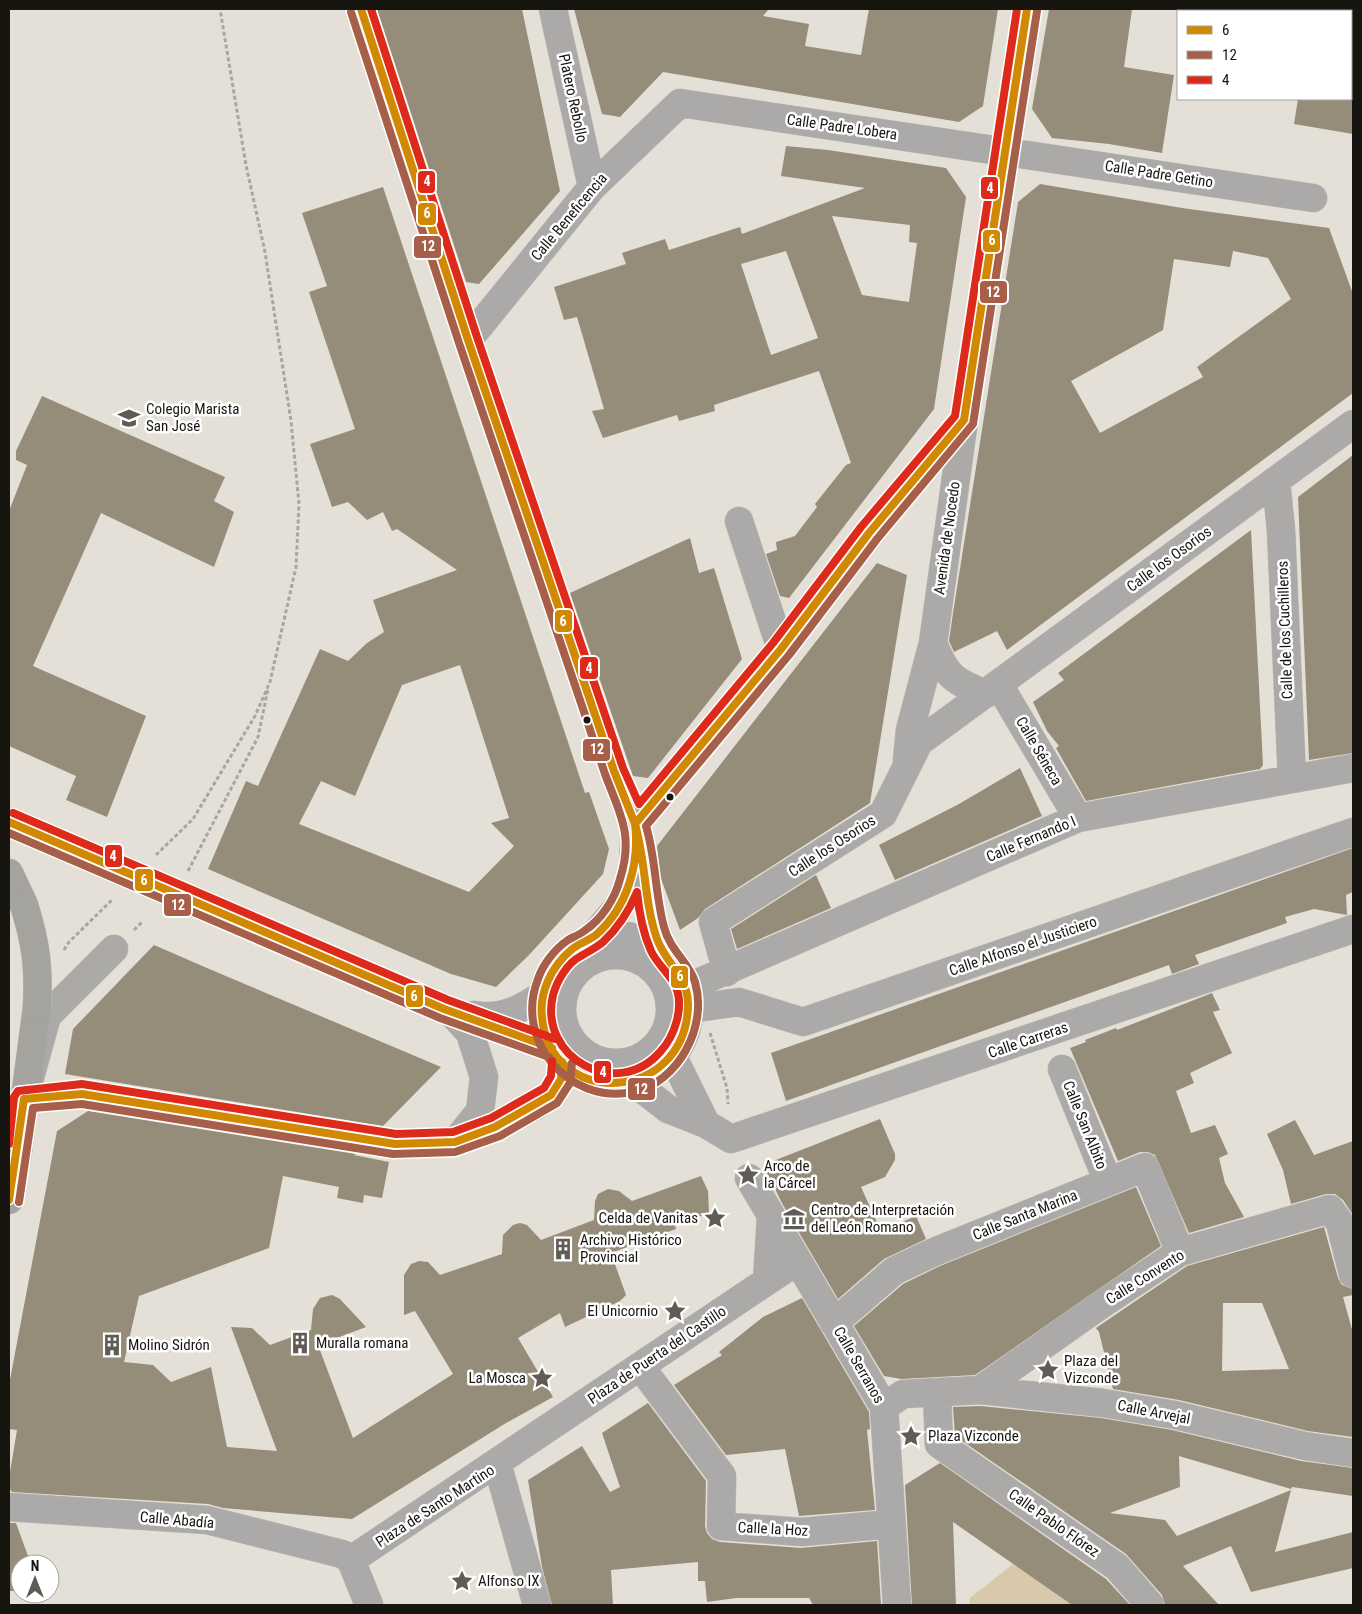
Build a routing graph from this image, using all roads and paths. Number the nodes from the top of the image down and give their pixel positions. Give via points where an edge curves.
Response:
1 (220, 9) edge
2 (361, 9) edge
3 (553, 9) edge
4 (1027, 9) edge
5 (680, 103) joint
6 (1004, 150) junction
7 (592, 187) junction
8 (1313, 198) dead end
9 (468, 340) junction
10 (964, 420) junction
11 (1353, 424) edge
12 (1276, 481) junction
13 (739, 521) dead end
14 (933, 643) junction
15 (781, 649) junction
16 (270, 682) junction
17 (992, 690) junction
18 (1353, 768) edge
19 (903, 775) junction
20 (1292, 779) junction
21 (1078, 818) junction
22 (9, 822) edge
23 (635, 824) junction
24 (1353, 832) edge
25 (153, 872) junction
26 (187, 872) dead end
27 (9, 873) edge
28 (119, 893) dead end
29 (1353, 930) edge
30 (590, 940) junction
31 (114, 950) dead end
32 (664, 954) junction
33 (62, 956) dead end
34 (727, 972) junction
35 (542, 995) junction
36 (688, 998) junction
37 (450, 1011) junction
38 (560, 1046) junction
39 (672, 1055) junction
40 (1062, 1069) dead end
41 (632, 1081) junction
42 (24, 1099) junction
43 (706, 1124) junction
44 (732, 1140) junction
45 (455, 1142) junction
46 (1108, 1182) junction
47 (9, 1200) edge
48 (771, 1216) junction
49 (1180, 1252) junction
50 (797, 1261) junction
51 (1353, 1274) edge
52 (767, 1281) junction
53 (834, 1323) junction
54 (640, 1366) junction
55 (980, 1390) junction
56 (944, 1393) junction
57 (884, 1407) junction
58 (1353, 1453) edge
59 (507, 1456) junction
60 (9, 1507) edge
61 (891, 1524) junction
62 (346, 1557) junction
63 (368, 1605) edge
64 (537, 1605) edge
65 (897, 1605) edge
66 (1150, 1605) edge

1 - 16 path via 246,165 265,252 291,421 299,504 294,577
2 - 9 street
3 - 7 street, Platero Rebollo
4 - 6 street, Avenida de Nocedo
5 - 6 street, Calle Padre Lobera
5 - 7 street, Calle Beneficencia
6 - 8 street, Calle Padre Getino
6 - 10 street, Avenida de Nocedo
7 - 9 street, Calle Beneficencia
9 - 23 street via 614,772
10 - 14 street, Avenida de Nocedo
10 - 15 street via 870,533
11 - 12 street, Calle los Osorios
12 - 17 street, Calle los Osorios
12 - 20 street, Calle de los Cuchilleros
13 - 15 street
14 - 17 street via 943,668 967,687
14 - 19 street, Avenida de Nocedo via 910,730
15 - 23 street
16 - 25 path via 255,716 193,819
16 - 26 path via 258,737
17 - 19 street, Calle los Osorios via 919,742
17 - 21 street, Calle Séneca
18 - 20 street, Calle Fernando I
19 - 34 street, Calle los Osorios via 884,814 713,922
20 - 21 street, Calle Fernando I
21 - 34 street, Calle Fernando I
22 - 25 street, bridge via 92,859
23 - 30 street via 629,887 619,906
23 - 32 street via 643,846 652,923
24 - 36 street, Calle Alfonso el Justiciero via 803,1022 739,1002
25 - 37 street
27 - 42 main road, bridge via 34,936 39,969
28 - 33 path via 69,942
29 - 44 street, Calle Carreras
30 - 32 street via 629,936 648,942
30 - 35 street via 573,948 559,961 548,977
31 - 42 street via 47,1016
32 - 36 street via 675,966
34 - 36 street, Calle Fernando I
35 - 37 street via 521,1010 503,1016 487,1018
35 - 38 street via 544,1032
36 - 39 street via 679,1046
37 - 38 street
37 - 45 street via 470,1033 484,1077 480,1111
38 - 41 street via 580,1075 602,1083
38 - 45 street via 561,1079 551,1095 496,1127
39 - 41 street via 659,1070
39 - 43 street
40 - 46 street, Calle San Albito
41 - 43 street via 668,1109
42 - 45 street via 82,1094 395,1144
42 - 47 main road
43 - 44 street
44 - 48 street, Calle Serranos
46 - 49 street, Calle Santa Marina via 1145,1167
46 - 53 street, Calle Santa Marina via 894,1271
48 - 50 street, Calle Serranos
48 - 52 street
49 - 51 street, Calle Convento via 1330,1209 1340,1223
49 - 55 street, Calle Convento
50 - 52 street, Plaza de Puerta del Castillo
50 - 53 street, Calle Serranos
52 - 54 street, Plaza de Puerta del Castillo
53 - 57 street, Calle Serranos
54 - 59 street, Plaza de Puerta del Castillo
54 - 61 street, Calle la Hoz via 722,1476 721,1526 802,1532
55 - 56 street, Calle Arvejal
55 - 58 street, Calle Arvejal via 1104,1403 1175,1415 1305,1446
56 - 57 street, Calle Arvejal via 903,1394
56 - 66 street, Calle Pablo Flórez via 939,1444 1117,1567
57 - 61 street, Calle Serranos
59 - 62 street, Plaza de Santo Martino
59 - 64 street, Plaza de Santo Martino
60 - 62 street, Calle Abadía via 207,1520
61 - 65 street, Calle Serranos
62 - 63 street

